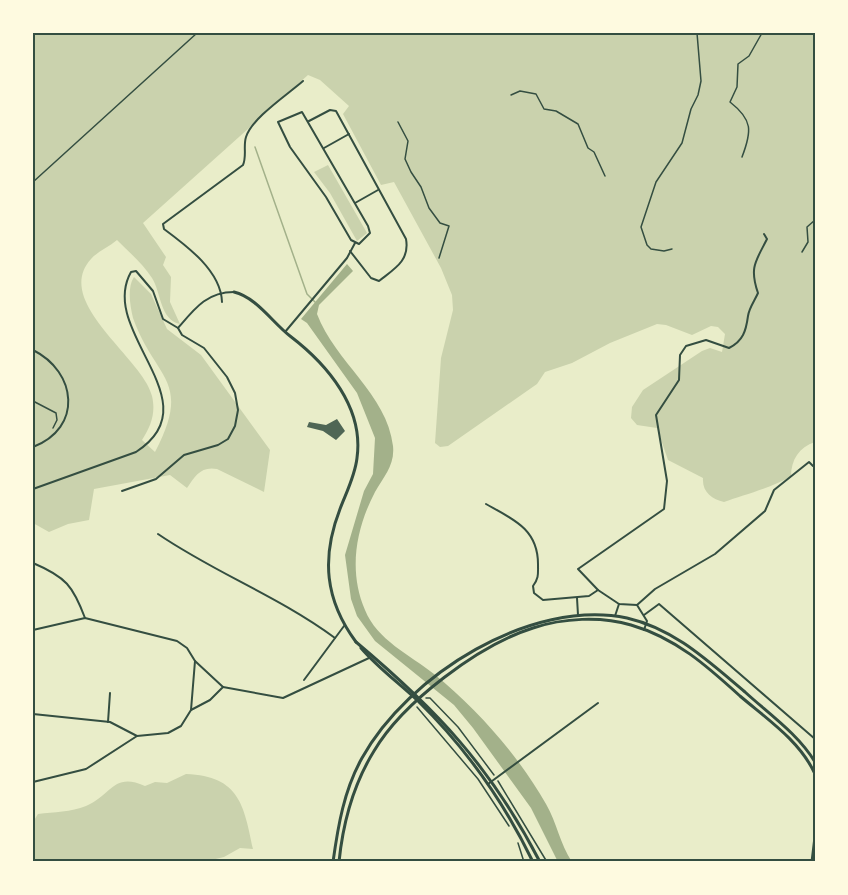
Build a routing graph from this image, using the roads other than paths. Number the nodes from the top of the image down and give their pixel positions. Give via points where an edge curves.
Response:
1 (303, 81) dead end
2 (309, 121) junction
3 (349, 134) junction
4 (324, 148) junction
5 (379, 189) junction
6 (355, 203) junction
7 (764, 234) dead end
8 (355, 243) junction
9 (350, 251) junction
10 (221, 292) junction
11 (234, 292) joint
12 (222, 302) dead end
13 (178, 328) junction
14 (285, 332) junction
15 (33, 350) edge
16 (33, 447) edge
17 (813, 466) dead end
18 (33, 489) edge
19 (122, 491) dead end
20 (486, 504) dead end
21 (158, 534) dead end
22 (33, 563) edge
23 (598, 590) junction
24 (578, 598) junction
25 (619, 604) junction
26 (637, 605) junction
27 (578, 615) junction
28 (644, 615) junction
29 (614, 617) junction
30 (85, 618) junction
31 (646, 625) junction
32 (344, 626) junction
33 (33, 630) edge
34 (644, 630) junction
35 (335, 638) junction
36 (356, 642) junction
37 (370, 658) junction
38 (195, 661) junction
39 (304, 680) dead end
40 (223, 687) junction
41 (110, 693) dead end
42 (414, 694) junction
43 (420, 696) junction
44 (417, 700) junction
45 (598, 703) dead end
46 (192, 711) junction
47 (33, 714) edge
48 (108, 722) junction
49 (137, 736) junction
50 (815, 739) edge
51 (815, 762) edge
52 (815, 774) edge
53 (33, 782) edge
54 (490, 782) junction
55 (815, 837) edge
56 (333, 862) edge
57 (339, 862) edge
58 (533, 862) edge
59 (540, 862) edge
60 (812, 862) edge

1 - 10 street via 248,132 243,165 163,224 207,266
2 - 3 street via 330,110 336,111
2 - 4 street
2 - 8 street via 302,112 278,122 290,147
3 - 4 street
3 - 5 street
4 - 6 street
5 - 6 street
5 - 9 street via 406,239 407,255 379,281 371,278
6 - 8 street via 370,233 364,241
7 - 23 street via 767,238 754,261 758,293 748,314 745,333 729,348 706,340 686,346 680,355 680,380 656,415 667,481 664,509 578,568
8 - 9 street
9 - 14 street
10 - 11 street
10 - 12 street
10 - 13 street via 195,309
11 - 14 main road via 244,294
13 - 18 street via 163,319 153,291 136,271 130,272 126,306 134,337 162,391 163,411 158,428 142,449 129,456
13 - 19 street via 204,348 227,376 235,393 236,426 228,439 218,445 184,455 156,478
14 - 32 main road via 334,381 349,403 356,425 355,470 327,556 329,588
15 - 16 street via 44,355 61,373 69,395 65,421 46,442
17 - 26 street via 809,462 774,490 765,511 715,554 655,589
20 - 24 street via 523,525 534,539 538,579 534,593 543,600
21 - 35 street via 279,600
22 - 30 street via 73,587
23 - 24 street
23 - 25 street
24 - 27 street
25 - 26 street
25 - 29 street
26 - 28 street
27 - 29 main road
27 - 42 main road via 550,618 520,628 440,674
28 - 31 street
28 - 50 street via 659,604
29 - 31 main road
30 - 33 street
30 - 38 street via 177,641
31 - 34 street
31 - 51 main road via 684,642 704,658 796,738
32 - 35 street
32 - 36 main road
34 - 43 main road via 602,621 549,624 499,644
34 - 52 main road via 677,644 710,669 790,740
35 - 39 street
36 - 37 main road
36 - 42 main road
37 - 40 street via 283,698
37 - 42 main road
38 - 40 street
38 - 46 street
40 - 46 street
41 - 48 street
42 - 43 main road
42 - 44 main road
42 - 56 main road via 380,730 359,764 341,811
43 - 44 main road
43 - 54 main road via 464,744
44 - 54 main road
44 - 57 main road via 381,740 363,770 346,817
45 - 54 street
46 - 49 street via 181,726 168,733
47 - 48 street
48 - 49 street
49 - 53 street via 86,769
54 - 58 main road
54 - 59 main road via 517,817
55 - 60 main road

